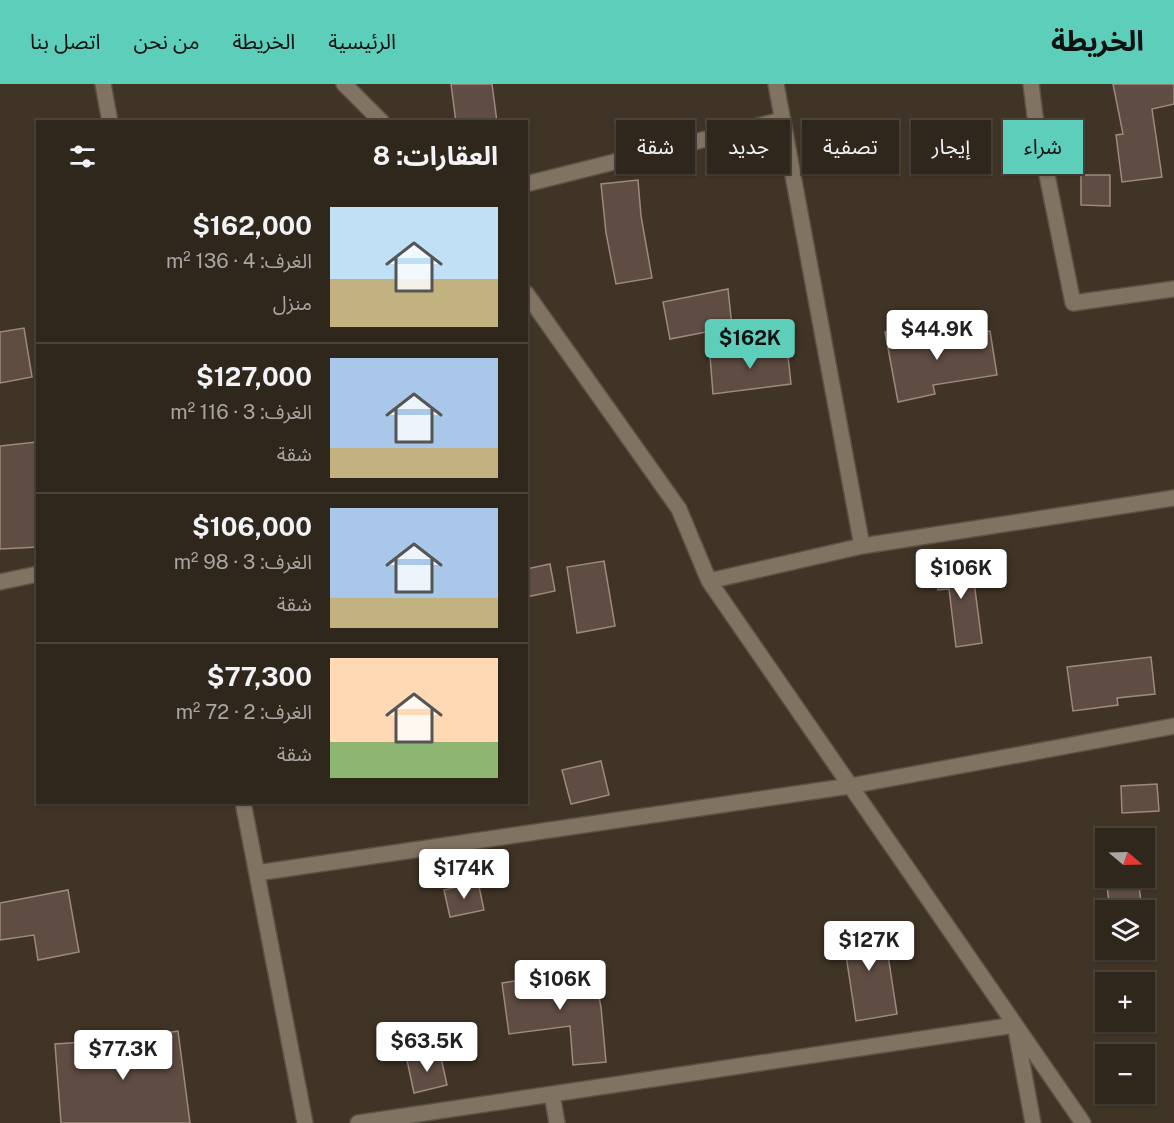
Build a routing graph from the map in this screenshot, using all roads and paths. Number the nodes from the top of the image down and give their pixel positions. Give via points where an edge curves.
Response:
1 (103, 84) edge
2 (344, 84) edge
3 (776, 84) edge
4 (1030, 84) edge
5 (110, 120) edge
6 (380, 120) edge
7 (782, 120) edge
8 (707, 139) edge
9 (790, 163) edge
10 (528, 184) edge
11 (1174, 289) edge
12 (528, 296) edge
13 (1174, 498) edge
14 (862, 546) junction
15 (36, 574) edge
16 (709, 581) junction
17 (0, 582) edge
18 (1174, 726) edge
19 (850, 786) junction
20 (243, 804) edge
21 (257, 873) junction
22 (1015, 1025) junction
23 (552, 1094) junction
24 (305, 1123) edge
25 (358, 1123) edge
26 (557, 1123) edge
27 (1033, 1123) edge
28 (1083, 1123) edge

1 - 5 street
2 - 6 street
3 - 7 street
4 - 11 street via 1073,303
8 - 10 street
9 - 14 street
12 - 16 street via 679,509
13 - 14 street
14 - 16 street
15 - 17 street
16 - 19 street
18 - 19 street
19 - 21 street
19 - 22 street
20 - 21 street
21 - 24 street
22 - 23 street
22 - 27 street
22 - 28 street
23 - 25 street
23 - 26 street

